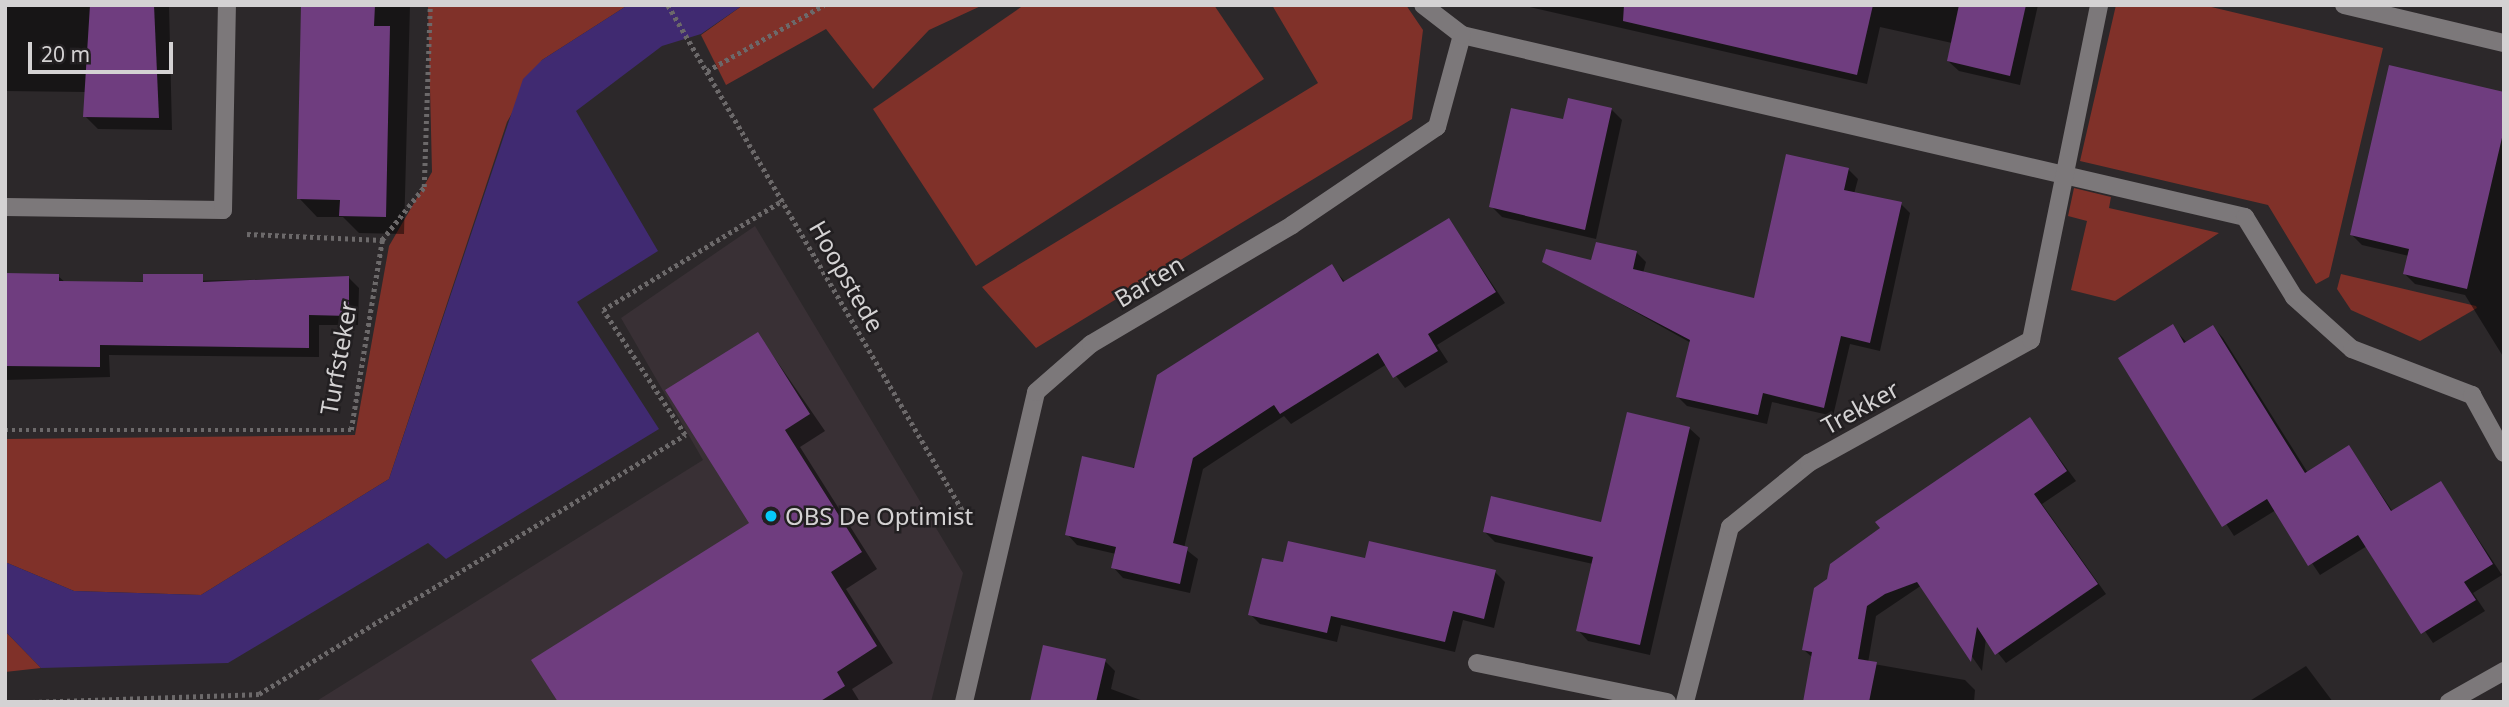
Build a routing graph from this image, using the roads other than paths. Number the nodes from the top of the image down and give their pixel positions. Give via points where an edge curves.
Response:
1 (227, 5) edge
2 (1423, 5) edge
3 (2099, 5) edge
4 (2344, 5) edge
5 (1462, 35) junction
6 (2504, 43) edge
7 (2064, 171) junction
8 (5, 208) edge
9 (2504, 453) edge
10 (1477, 663) dead end
11 (2504, 671) edge
12 (964, 702) edge
13 (1667, 702) edge
14 (1685, 702) edge
15 (2449, 702) edge

1 - 8 street via 223,210
2 - 5 street
3 - 7 street, Trekker
4 - 6 street
5 - 7 street
5 - 12 street, Barten via 1437,127 1292,225 1091,344 1036,392
7 - 9 street via 2245,217 2294,297 2352,349 2472,395
7 - 14 street, Trekker via 2031,340 1808,463 1730,527
10 - 13 street
11 - 15 street

